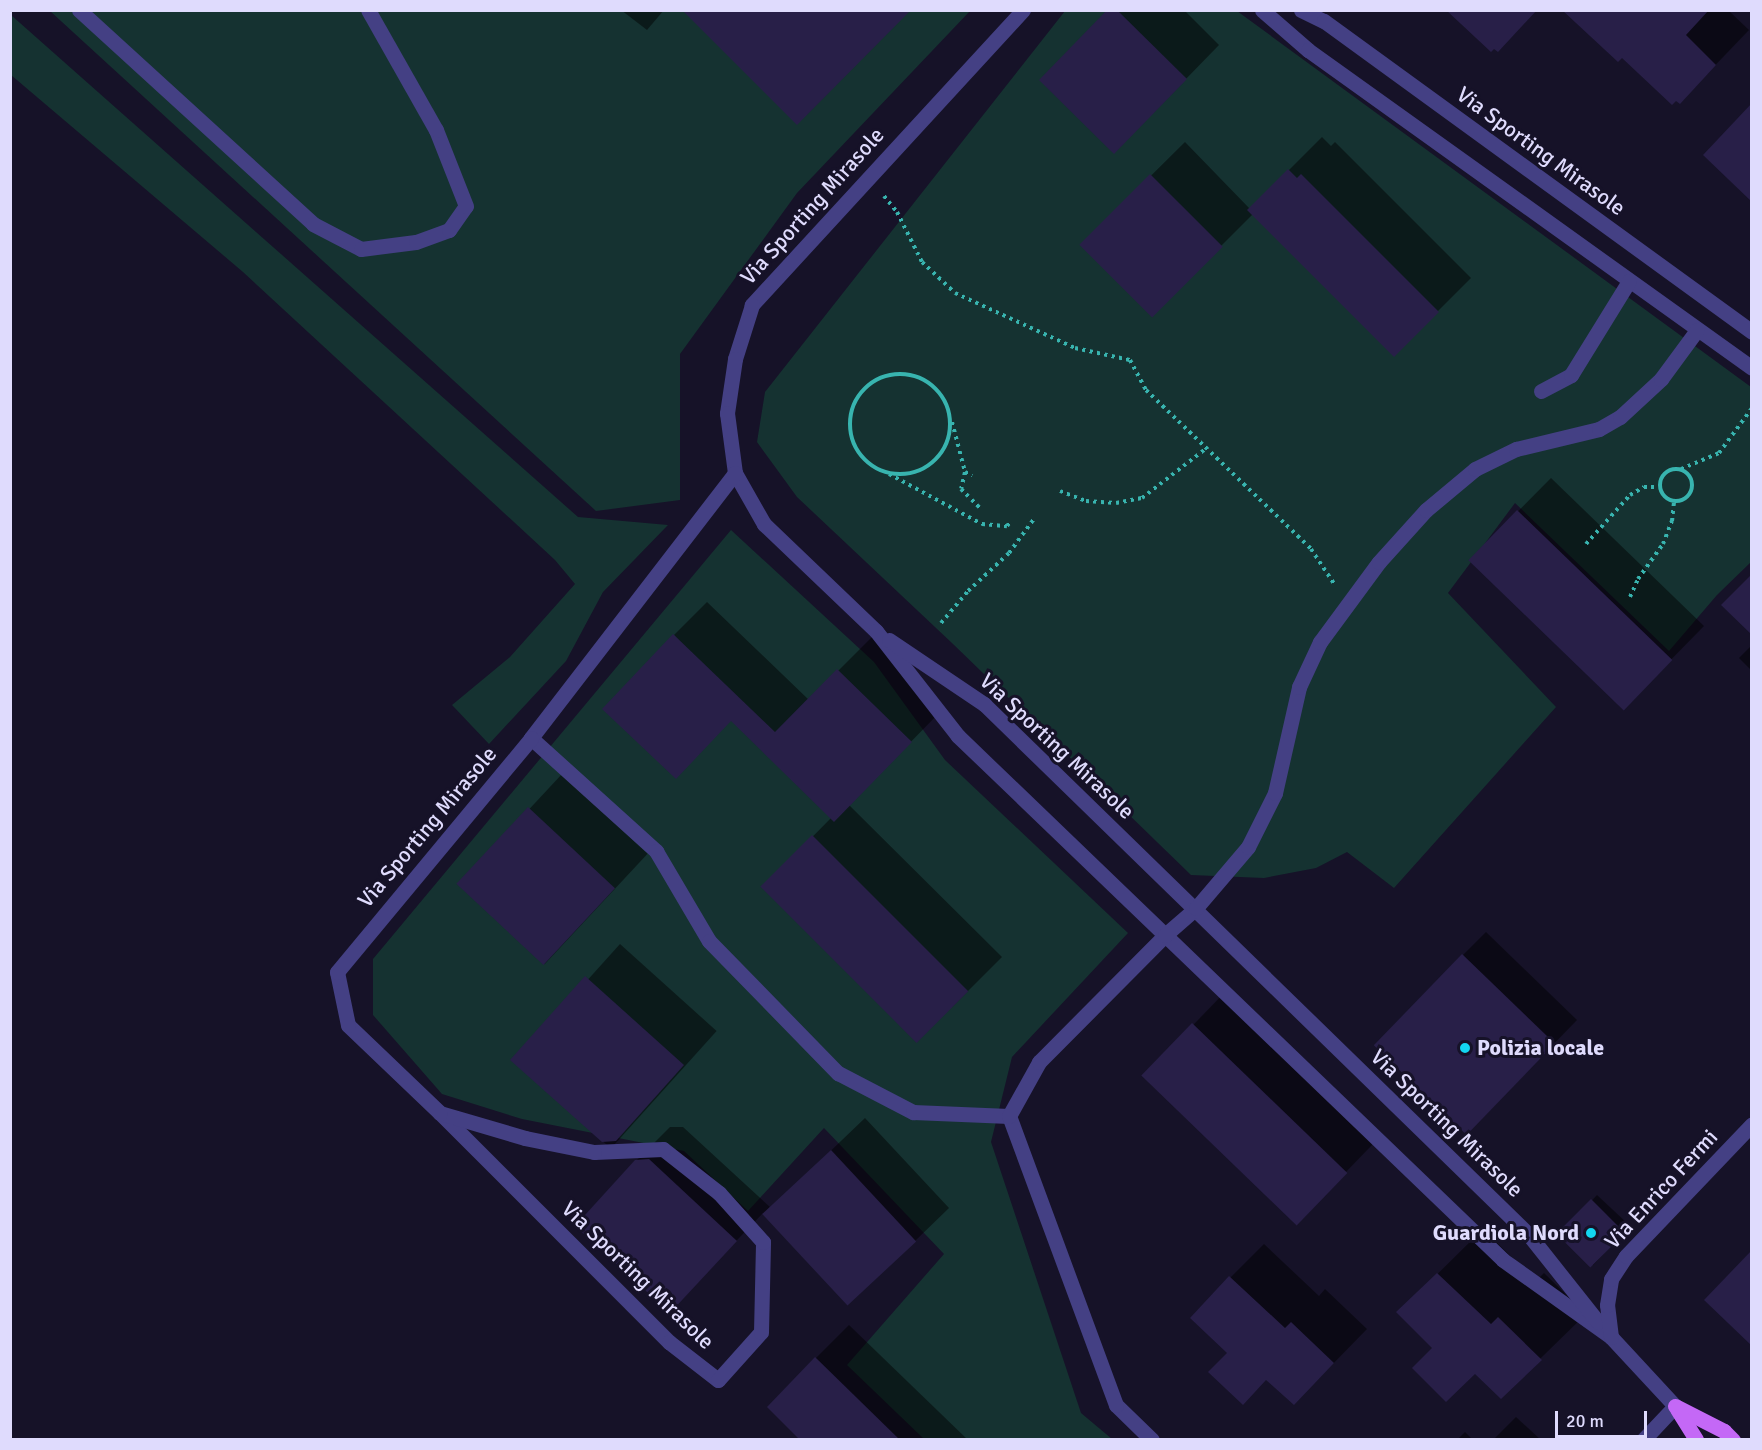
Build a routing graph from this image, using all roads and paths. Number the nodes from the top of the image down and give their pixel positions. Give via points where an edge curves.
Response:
1 (79, 10) edge
2 (369, 10) edge
3 (1023, 10) edge
4 (1262, 10) edge
5 (1301, 10) edge
6 (868, 177) junction
7 (1629, 281) junction
8 (1697, 330) junction
9 (1752, 332) edge
10 (1752, 368) edge
11 (1541, 391) dead end
12 (1752, 408) edge
13 (951, 418) junction
14 (1208, 447) junction
15 (1681, 469) junction
16 (964, 472) junction
17 (735, 473) junction
18 (886, 473) junction
19 (972, 475) dead end
20 (1660, 487) junction
21 (1060, 491) dead end
22 (1674, 501) junction
23 (980, 508) dead end
24 (1034, 519) dead end
25 (1011, 521) dead end
26 (1586, 544) dead end
27 (1630, 597) dead end
28 (1349, 602) junction
29 (941, 623) dead end
30 (876, 631) junction
31 (531, 738) junction
32 (1196, 908) junction
33 (1165, 935) junction
34 (440, 1113) junction
35 (1009, 1116) junction
36 (1752, 1124) edge
37 (1611, 1337) junction
38 (1675, 1406) junction
39 (1152, 1440) edge
40 (1643, 1440) edge
41 (1696, 1440) edge
42 (1733, 1440) edge

1 - 2 street via 313,224 361,249 416,242 449,230 466,206 436,130
3 - 6 street, Via Sporting Mirasole
4 - 7 street via 1308,50
5 - 9 street, Via Sporting Mirasole via 1324,21
6 - 14 path via 897,212 922,262 955,293 1075,348 1130,360 1146,390
6 - 17 street, Via Sporting Mirasole via 752,305 735,359 727,413
7 - 8 street
7 - 11 street via 1571,375
8 - 10 street
8 - 28 street via 1661,379 1620,417 1599,429 1516,449 1475,469 1426,510
12 - 15 path via 1719,453
13 - 16 path
13 - 18 path via 949,438 933,462 906,474
13 - 18 path via 944,399 932,384 914,375 894,373 875,379 860,392 851,410 850,430 856,448 869,464
14 - 21 path via 1142,498 1116,503 1086,501
14 - 28 path via 1311,549
15 - 20 path via 1665,473
15 - 22 path via 1690,476 1693,486 1688,496
16 - 19 path
16 - 23 path via 961,489
17 - 30 street, Via Sporting Mirasole via 764,524
17 - 31 street, Via Sporting Mirasole
18 - 25 path via 981,524 1007,526
20 - 22 path via 1664,496
20 - 26 path via 1644,487 1630,495
22 - 27 path via 1672,521 1663,544
24 - 29 path via 1009,553
28 - 32 street via 1320,642 1299,687 1275,793 1248,847
30 - 32 street, Via Sporting Mirasole via 984,704
30 - 33 street, Via Sporting Mirasole via 958,736
31 - 34 street, Via Sporting Mirasole via 337,972 348,1025
31 - 35 street via 656,851 708,941 838,1073 913,1112
32 - 33 street
32 - 37 street, Via Sporting Mirasole via 1529,1235
33 - 35 street via 1039,1062
33 - 37 street, Via Sporting Mirasole via 1503,1260
34 - 34 street, Via Sporting Mirasole via 525,1138 594,1152 663,1149 719,1193 763,1242 761,1332 718,1380 669,1342
35 - 39 street via 1116,1405
36 - 37 street, Via Enrico Fermi via 1626,1256 1611,1279 1607,1305
37 - 38 street
38 - 40 street
38 - 41 main road
38 - 42 main road via 1724,1431

